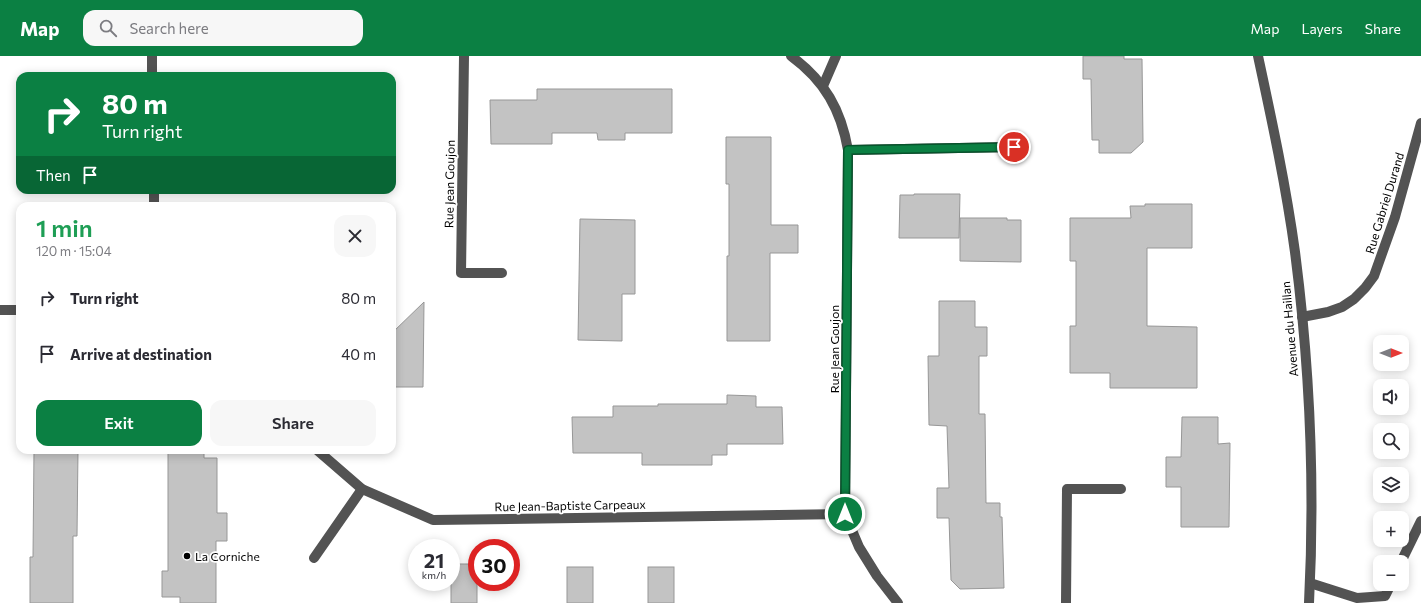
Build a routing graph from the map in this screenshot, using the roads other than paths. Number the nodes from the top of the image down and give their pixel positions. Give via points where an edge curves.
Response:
1 (152, 56) edge
2 (464, 56) edge
3 (791, 56) edge
4 (836, 56) edge
5 (1258, 56) edge
6 (152, 72) edge
7 (823, 86) junction
8 (1421, 123) edge
9 (1014, 147) dead end
10 (848, 150) junction
11 (502, 273) dead end
12 (0, 310) edge
13 (16, 310) edge
14 (1302, 317) junction
15 (322, 454) edge
16 (362, 489) junction
17 (1121, 489) dead end
18 (845, 514) junction
19 (1421, 520) edge
20 (1404, 555) edge
21 (314, 558) dead end
22 (1310, 583) junction
23 (1387, 591) edge
24 (898, 603) edge
25 (1066, 603) edge
26 (1309, 603) edge

1 - 6 street
2 - 11 street, Rue Jean Goujon via 461,273
3 - 7 street, Rue Jean Goujon via 809,70
4 - 7 street
5 - 14 street, Avenue du Haillan via 1280,162 1295,252
7 - 10 street, Rue Jean Goujon via 840,117
8 - 14 street, Rue Gabriel Durand via 1395,218 1374,276 1354,299 1342,307
9 - 10 street
10 - 18 street, Rue Jean Goujon
12 - 13 street
14 - 22 street, Avenue du Haillan via 1309,416
15 - 16 street, Rue Jean-Baptiste Carpeaux
16 - 18 street, Rue Jean-Baptiste Carpeaux via 433,520
16 - 21 street
17 - 25 street via 1067,489
18 - 24 street, Rue Jean Goujon via 859,546 877,576
19 - 20 street
22 - 23 street via 1357,598 1385,596
22 - 26 street, Avenue du Haillan

